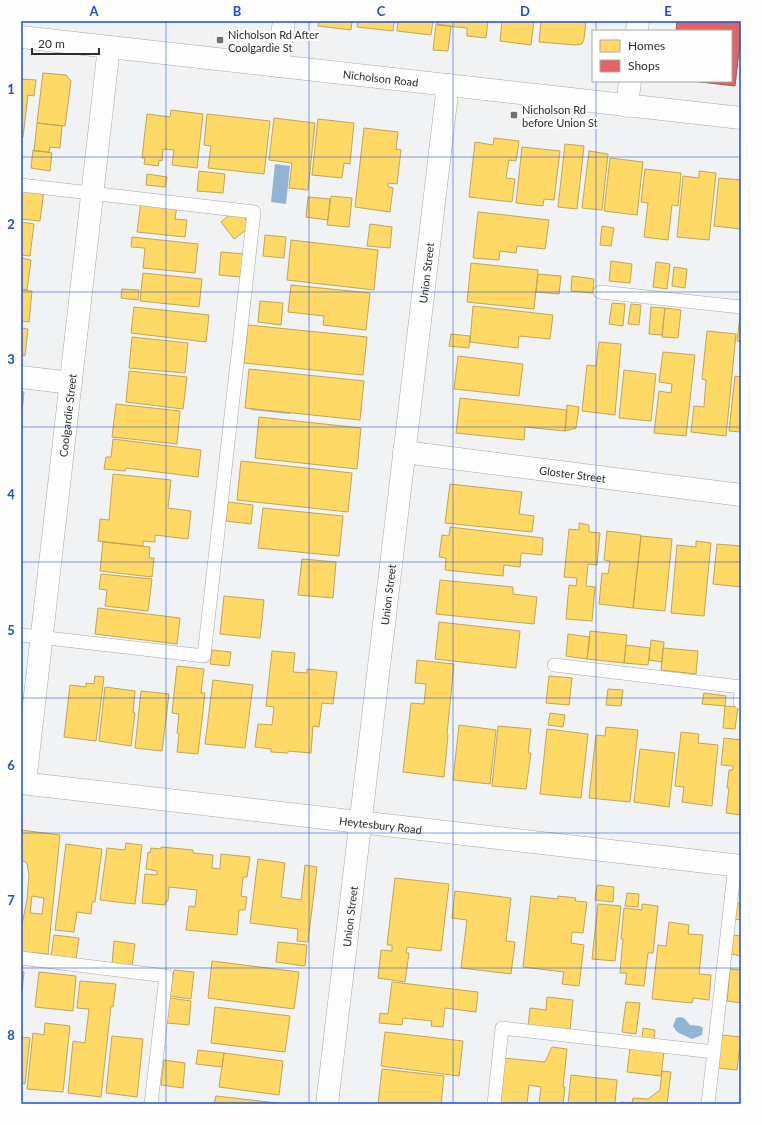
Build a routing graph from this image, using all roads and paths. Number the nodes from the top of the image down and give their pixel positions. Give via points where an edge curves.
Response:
1 (284, 21) edge
2 (21, 37) edge
3 (109, 47) junction
4 (278, 66) junction
5 (630, 82) edge
6 (448, 85) junction
7 (627, 106) junction
8 (741, 118) edge
9 (21, 185) edge
10 (93, 194) junction
11 (600, 292) dead end
12 (741, 307) edge
13 (21, 377) edge
14 (71, 383) junction
15 (404, 452) junction
16 (741, 495) edge
17 (31, 636) edge
18 (554, 665) dead end
19 (741, 687) edge
20 (741, 694) edge
21 (741, 703) edge
22 (23, 783) edge
23 (360, 821) junction
24 (738, 865) edge
25 (21, 958) edge
26 (714, 1052) junction
27 (151, 1104) edge
28 (327, 1104) edge
29 (494, 1104) edge
30 (708, 1104) edge

1 - 4 street
2 - 3 street, Nicholson Road
3 - 4 street, Nicholson Road
3 - 10 street, Coolgardie Street
4 - 6 street, Nicholson Road
5 - 7 street
6 - 7 street, Nicholson Road
6 - 15 street, Union Street
7 - 8 street, Nicholson Road
9 - 10 lane
10 - 14 street, Coolgardie Street
10 - 17 lane via 254,212 204,656
11 - 12 lane
13 - 14 street
14 - 17 street, Coolgardie Street
15 - 16 street, Gloster Street
15 - 23 street, Union Street
17 - 22 street, Coolgardie Street
18 - 19 lane
20 - 21 lane
22 - 23 street, Heytesbury Road
23 - 24 street, Heytesbury Road
23 - 28 street, Union Street
24 - 26 lane
25 - 27 lane via 166,976
26 - 29 lane via 502,1028
26 - 30 lane

